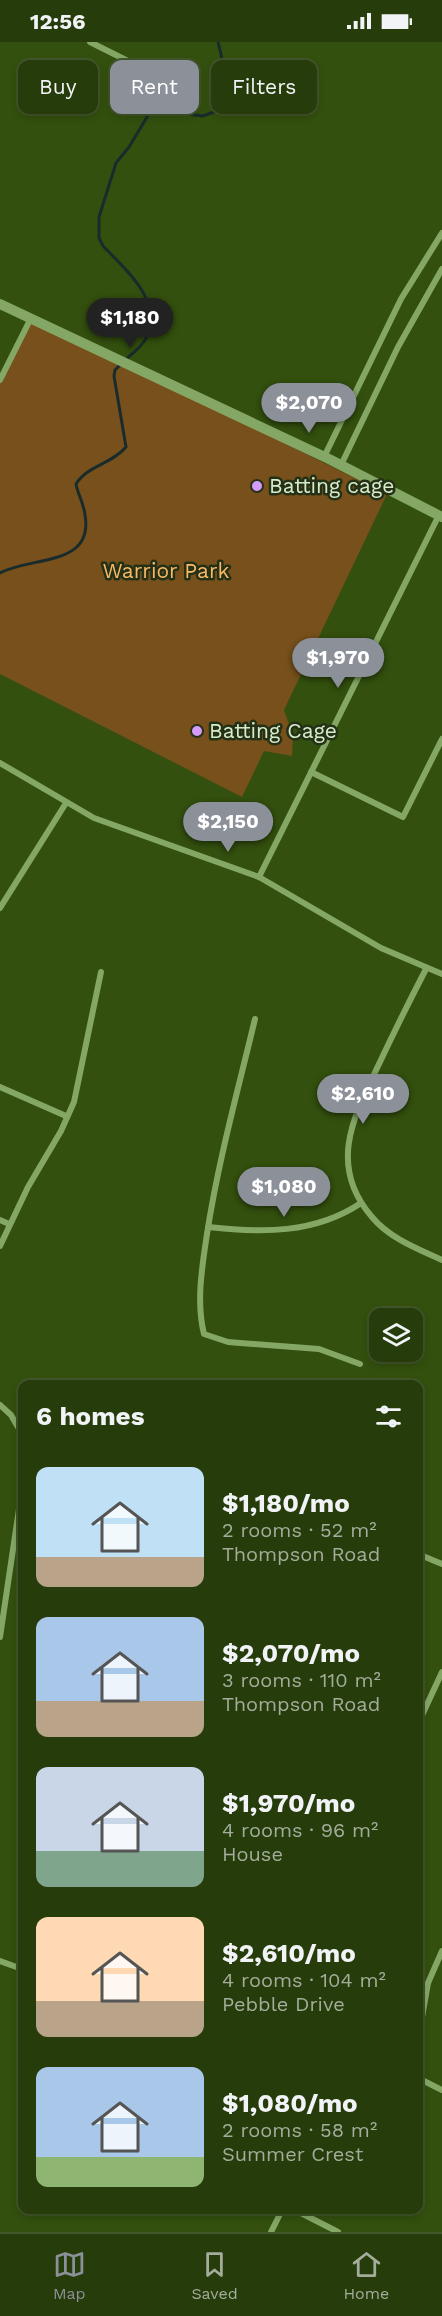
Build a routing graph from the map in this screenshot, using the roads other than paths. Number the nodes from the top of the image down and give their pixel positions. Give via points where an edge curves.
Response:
1 (90, 42) edge
2 (126, 60) edge
3 (442, 233) edge
4 (442, 269) edge
5 (0, 304) edge
6 (31, 318) junction
7 (0, 380) edge
8 (324, 457) junction
9 (341, 465) junction
10 (440, 516) edge
11 (442, 739) edge
12 (0, 763) edge
13 (311, 772) junction
14 (66, 803) junction
15 (259, 877) junction
16 (0, 906) edge
17 (426, 969) junction
18 (101, 972) dead end
19 (442, 974) edge
20 (255, 1019) dead end
21 (0, 1087) edge
22 (66, 1116) junction
23 (361, 1203) junction
24 (0, 1220) edge
25 (9, 1224) junction
26 (208, 1227) junction
27 (0, 1246) edge
28 (442, 1260) edge
29 (360, 1364) dead end
30 (0, 1406) edge
31 (18, 1427) edge
32 (18, 1535) edge
33 (423, 1556) edge
34 (442, 1564) edge
35 (0, 1637) edge
36 (442, 1672) edge
37 (423, 1713) edge
38 (442, 1951) edge
39 (0, 1961) edge
40 (18, 1968) edge
41 (423, 2012) edge
42 (423, 2080) edge
43 (442, 2090) edge
44 (280, 2214) edge
45 (303, 2214) edge
46 (271, 2232) edge
47 (338, 2232) edge

1 - 2 street
3 - 8 street via 411,280
4 - 9 street via 393,357
5 - 6 street
6 - 7 street
6 - 8 street
8 - 9 street
9 - 10 street
10 - 13 street
11 - 13 street via 403,817
12 - 14 street
13 - 15 street
14 - 15 street via 120,829
14 - 16 street
15 - 17 street via 381,948
17 - 19 street
17 - 23 street via 351,1124 348,1166
18 - 22 street via 79,1084
20 - 26 street
21 - 22 street
22 - 25 street
23 - 26 street via 330,1220 296,1229
23 - 28 street via 383,1228
24 - 25 street
25 - 27 street
26 - 29 street via 200,1323 204,1334 240,1344 320,1348
30 - 31 street
32 - 35 street
33 - 34 street
36 - 37 street
38 - 41 street via 428,1983
39 - 40 street
42 - 43 street
44 - 46 street
45 - 47 street

